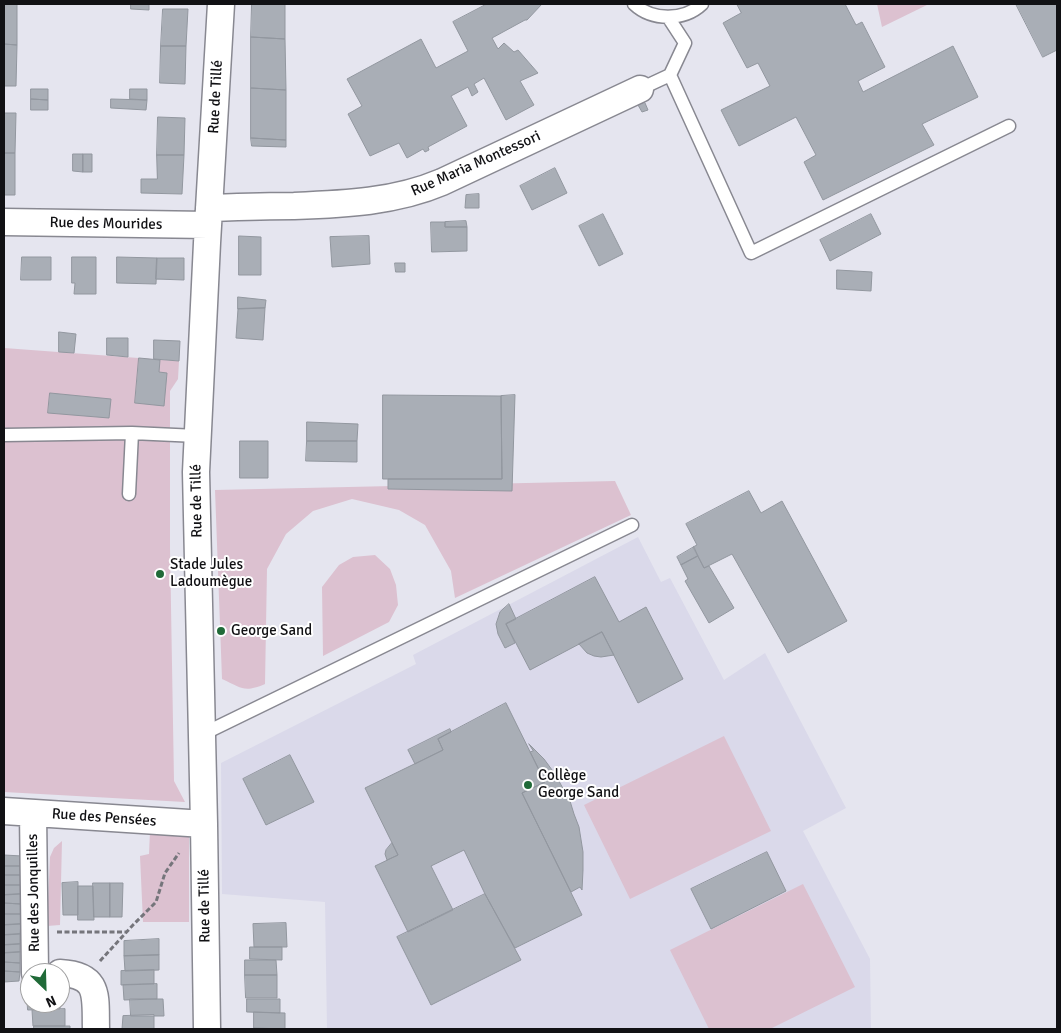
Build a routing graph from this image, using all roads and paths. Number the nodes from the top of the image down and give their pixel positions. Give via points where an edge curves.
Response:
1 (221, 4) edge
2 (634, 4) edge
3 (702, 4) edge
4 (668, 17) junction
5 (670, 75) junction
6 (640, 89) joint
7 (1009, 126) dead end
8 (209, 216) junction
9 (4, 222) edge
10 (132, 433) junction
11 (4, 435) edge
12 (197, 436) junction
13 (129, 494) dead end
14 (632, 525) dead end
15 (201, 735) junction
16 (4, 811) edge
17 (33, 813) junction
18 (194, 824) junction
19 (34, 932) junction
20 (126, 932) junction
21 (35, 963) edge
22 (72, 976) edge
23 (96, 1029) edge
24 (207, 1029) edge

1 - 8 street, Rue de Tillé
2 - 4 lane via 651,14
3 - 4 lane via 684,15
4 - 5 lane via 685,43
5 - 6 lane, Rue Maria Montessori
5 - 7 lane via 751,253
6 - 8 street, Rue Maria Montessori via 413,193 383,200
8 - 9 street, Rue des Mourides
8 - 12 street, Rue de Tillé
10 - 11 lane
10 - 12 lane
10 - 13 lane
12 - 15 street, Rue de Tillé
14 - 15 lane
15 - 18 street, Rue de Tillé
16 - 17 street, Rue des Pensées
17 - 18 street, Rue des Pensées
17 - 19 street, Rue des Jonquilles
18 - 20 path via 165,873 156,902
18 - 24 street, Rue de Tillé
19 - 20 path
19 - 21 street, Rue des Jonquilles
20 - 22 path
22 - 23 street via 93,987

